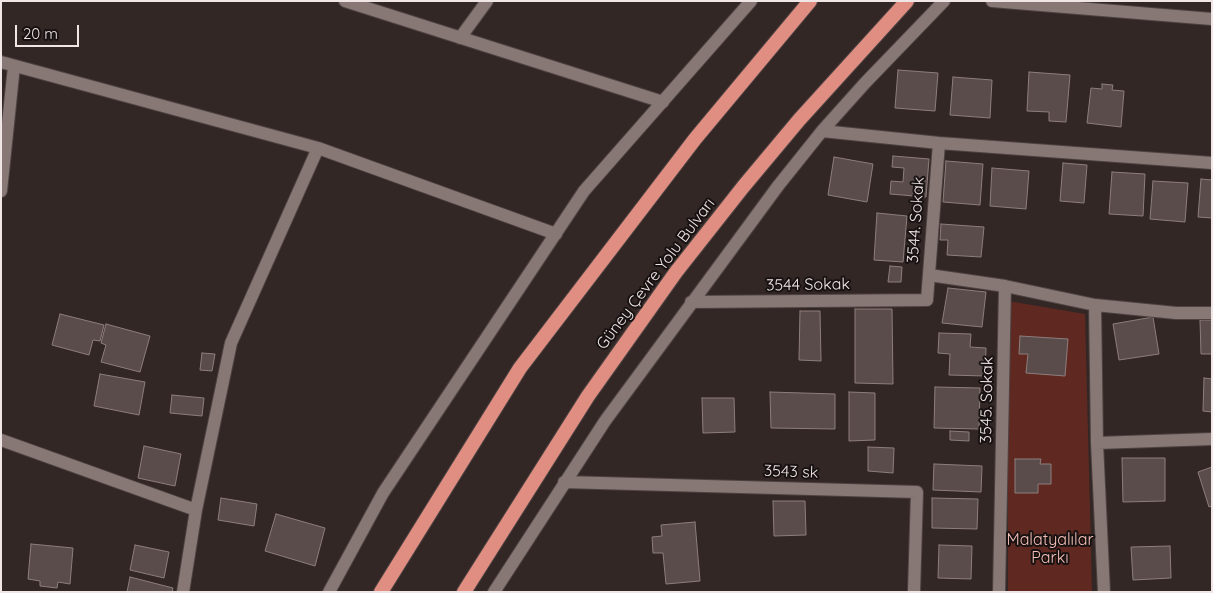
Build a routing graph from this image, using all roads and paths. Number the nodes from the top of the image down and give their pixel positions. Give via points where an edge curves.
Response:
1 (345, 1) edge
2 (487, 1) edge
3 (751, 1) edge
4 (810, 1) edge
5 (908, 1) edge
6 (944, 1) edge
7 (992, 1) edge
8 (1212, 19) edge
9 (460, 38) junction
10 (1, 62) edge
11 (14, 66) junction
12 (663, 102) junction
13 (822, 132) junction
14 (939, 143) junction
15 (318, 148) junction
16 (1212, 163) edge
17 (1, 191) edge
18 (556, 234) junction
19 (928, 275) junction
20 (1005, 286) junction
21 (927, 300) joint
22 (691, 302) junction
23 (1094, 305) junction
24 (1212, 313) edge
25 (1212, 439) edge
26 (1, 440) edge
27 (1097, 443) junction
28 (564, 482) junction
29 (196, 510) junction
30 (183, 592) edge
31 (329, 592) edge
32 (381, 592) edge
33 (464, 592) edge
34 (494, 592) edge
35 (914, 592) edge
36 (999, 592) edge
37 (1104, 592) edge

1 - 9 street
2 - 9 street
3 - 12 street
4 - 32 highway via 695,139 520,368
5 - 33 highway, Güney Çevre Yolu Bulvarı via 799,120 676,272 588,396
6 - 13 street
7 - 8 street
9 - 12 street
10 - 11 street
11 - 15 street
11 - 17 street
12 - 18 street via 584,191
13 - 14 street
13 - 22 street
14 - 16 street
14 - 19 street, 3544. Sokak
15 - 18 street
15 - 29 street via 230,343
18 - 31 street via 383,493
19 - 20 street
19 - 21 street, 3544. Sokak
20 - 23 street
20 - 36 street, 3545. Sokak
21 - 22 street, 3544 Sokak
22 - 28 street
23 - 24 street
23 - 27 street
25 - 27 street
26 - 29 street
27 - 37 street
28 - 34 street
28 - 35 street, 3543 sk via 918,492
29 - 30 street

